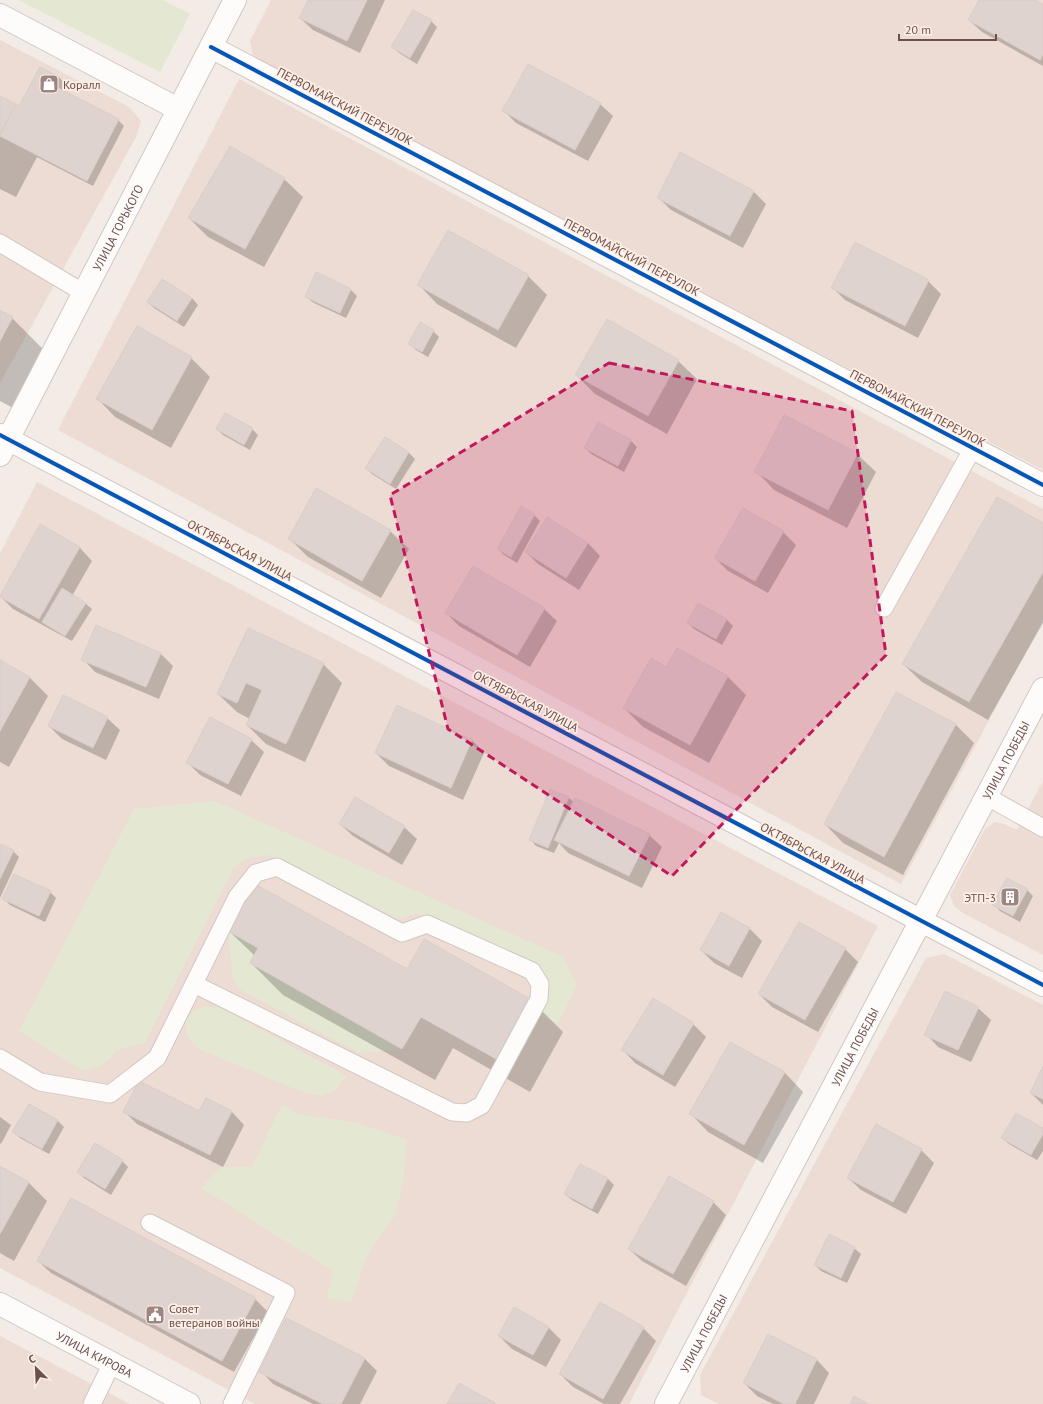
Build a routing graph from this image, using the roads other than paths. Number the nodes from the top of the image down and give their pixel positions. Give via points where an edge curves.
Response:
1 (235, 0) edge
2 (0, 15) edge
3 (211, 47) junction
4 (178, 110) junction
5 (0, 244) edge
6 (84, 293) junction
7 (3, 443) edge
8 (973, 448) junction
9 (1043, 485) edge
10 (884, 608) dead end
11 (1043, 689) edge
12 (986, 796) junction
13 (1043, 828) edge
14 (921, 921) junction
15 (194, 984) junction
16 (1043, 985) edge
17 (0, 1058) edge
18 (150, 1223) dead end
19 (0, 1304) edge
20 (112, 1363) junction
21 (671, 1403) edge
22 (92, 1404) edge
23 (189, 1404) edge
24 (232, 1404) edge

1 - 3 street, УЛИЦА ГОРЬКОГО
2 - 4 street
3 - 4 street, УЛИЦА ГОРЬКОГО
3 - 8 street, ПЕРВОМАЙСКИЙ ПЕРЕУЛОК
4 - 6 street, УЛИЦА ГОРЬКОГО
5 - 6 lane
6 - 7 street, УЛИЦА ГОРЬКОГО
7 - 14 street, ОКТЯБРЬСКАЯ УЛИЦА
8 - 9 street, ПЕРВОМАЙСКИЙ ПЕРЕУЛОК
8 - 10 lane
11 - 12 street, УЛИЦА ПОБЕДЫ
12 - 13 lane
12 - 14 street, УЛИЦА ПОБЕДЫ
14 - 16 street, ОКТЯБРЬСКАЯ УЛИЦА
14 - 21 street, УЛИЦА ПОБЕДЫ
15 - 15 lane via 237,897 256,873 277,867 402,933 427,924 532,971 540,984 539,999 482,1105 467,1113 452,1112
15 - 17 lane via 157,1058 110,1094 40,1082
18 - 24 lane via 286,1293
19 - 20 street, УЛИЦА КИРОВА
20 - 22 lane
20 - 23 street, УЛИЦА КИРОВА

